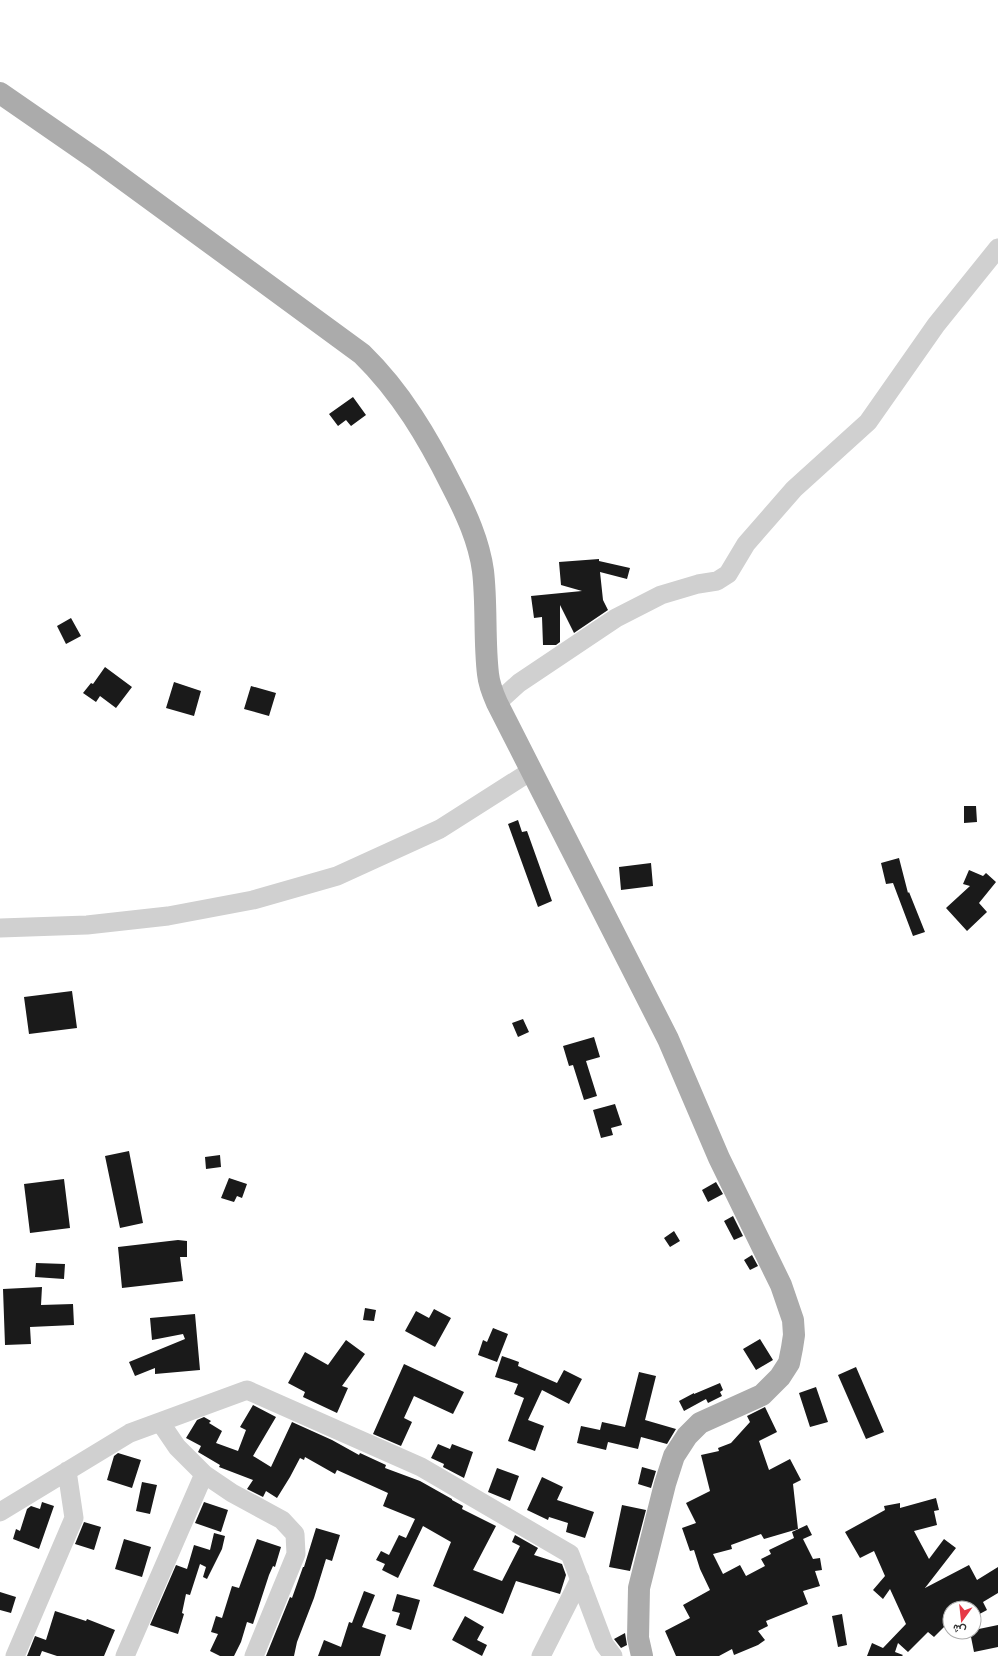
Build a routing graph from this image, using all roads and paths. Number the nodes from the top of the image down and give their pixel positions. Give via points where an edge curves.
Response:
1 (0, 94) edge
2 (998, 248) edge
3 (497, 703) junction
4 (531, 771) junction
5 (0, 928) edge
6 (160, 1422) junction
7 (68, 1471) junction
8 (204, 1474) junction
9 (0, 1512) edge
10 (580, 1579) junction
11 (15, 1656) edge
12 (125, 1656) edge
13 (254, 1656) edge
14 (540, 1656) edge
15 (613, 1656) edge
16 (642, 1656) edge

1 - 3 main road via 97,160 350,345 382,374 420,428 440,462 475,538 483,573 488,675
2 - 3 street via 936,325 868,422 794,489 746,544 728,574 717,581 661,595 616,618 519,683
3 - 4 main road
4 - 5 street via 440,829 337,876 253,900 168,916 87,925
4 - 16 main road via 668,1039 719,1158 781,1285 793,1320 794,1335 789,1363 780,1377 762,1395 700,1423 687,1436 674,1456 639,1588 638,1638
6 - 7 street via 130,1433
6 - 8 street via 177,1448
6 - 10 street via 247,1390 421,1468 570,1554
7 - 9 street
7 - 11 street via 74,1518
8 - 12 street
8 - 13 street via 232,1493 282,1520 295,1534 296,1554
10 - 14 street
10 - 15 street via 604,1644

